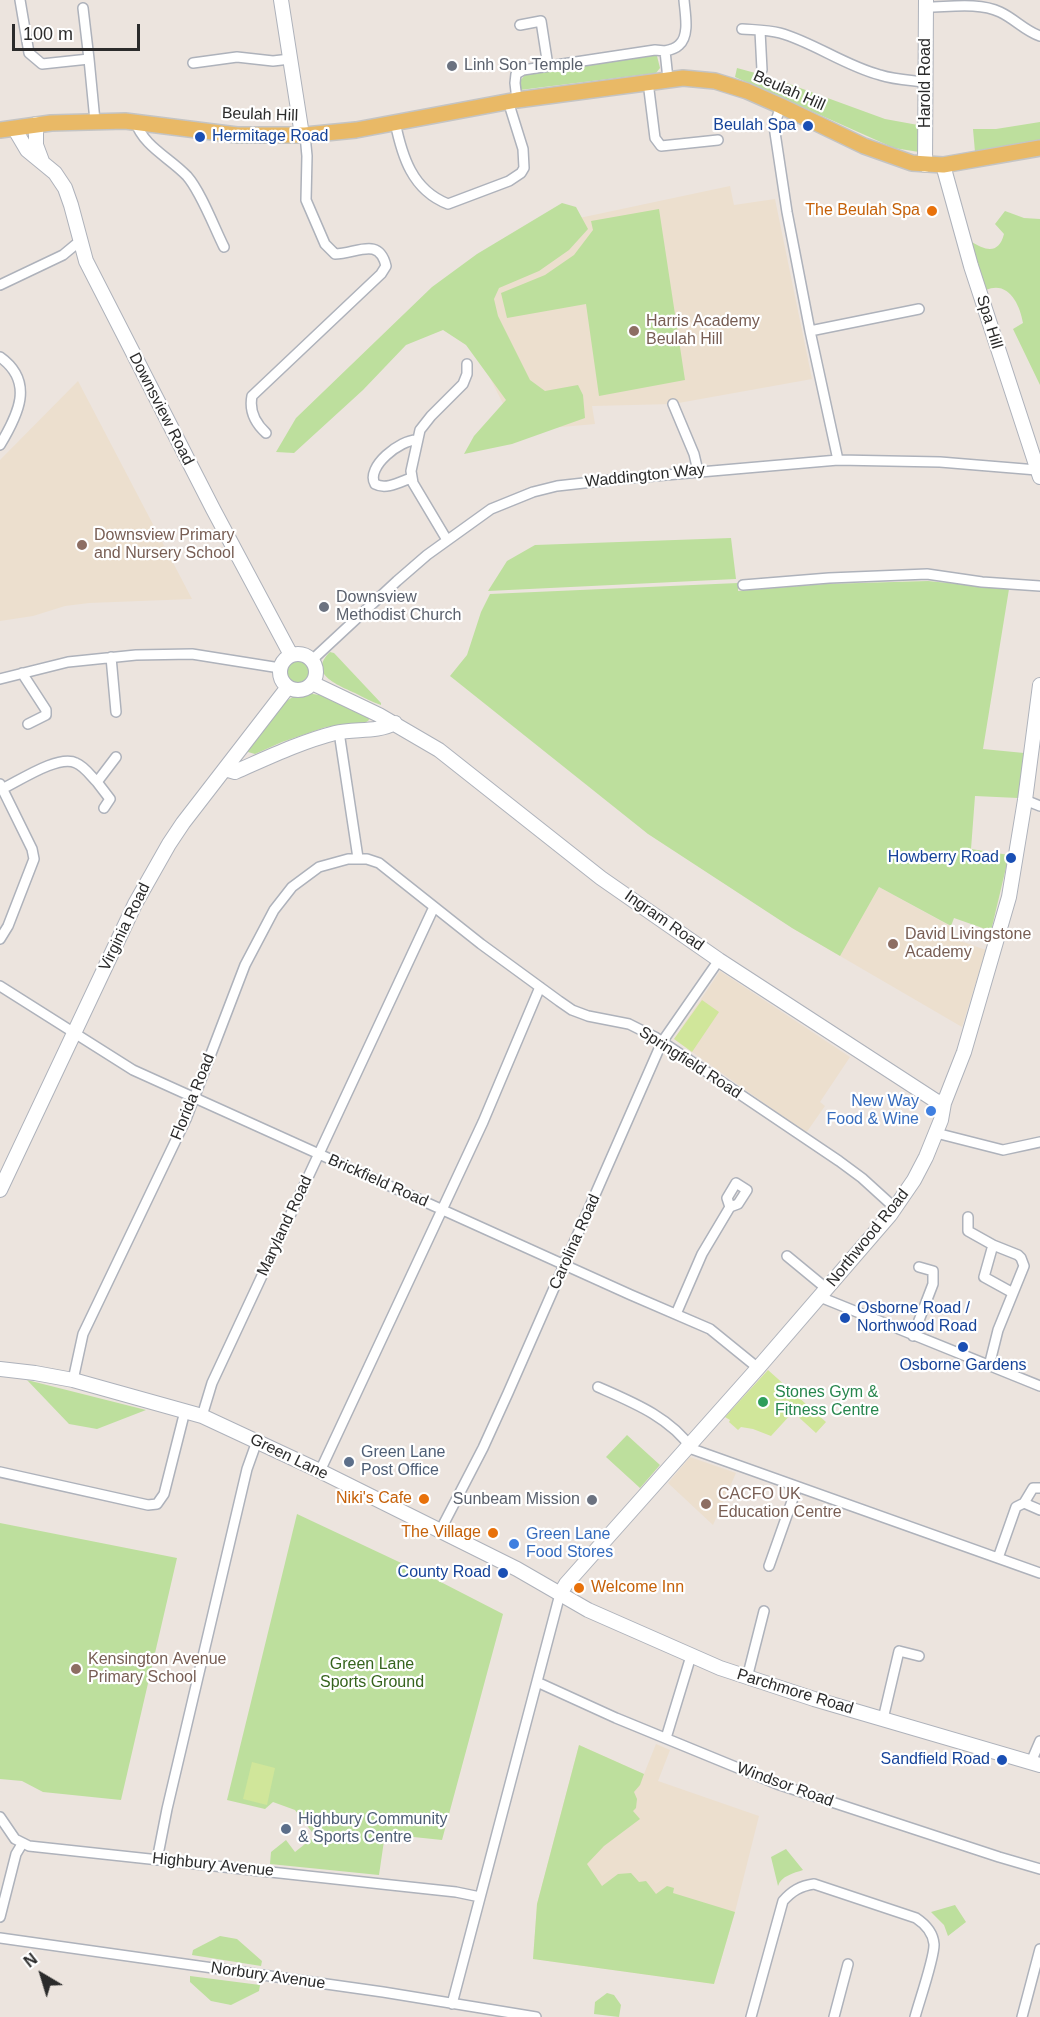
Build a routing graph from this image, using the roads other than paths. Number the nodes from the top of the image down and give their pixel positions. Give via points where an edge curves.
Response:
1 (20, 0) edge
2 (280, 0) edge
3 (684, 0) edge
4 (926, 3) edge
5 (83, 8) dead end
6 (520, 25) dead end
7 (742, 29) dead end
8 (759, 31) junction
9 (1040, 36) edge
10 (666, 51) junction
11 (88, 59) junction
12 (290, 59) junction
13 (193, 63) dead end
14 (548, 66) junction
15 (762, 70) dead end
16 (668, 79) junction
17 (648, 82) junction
18 (926, 82) junction
19 (512, 100) junction
20 (781, 106) junction
21 (95, 121) junction
22 (135, 121) junction
23 (395, 122) junction
24 (36, 124) junction
25 (7, 129) edge
26 (304, 135) junction
27 (718, 140) dead end
28 (1040, 148) edge
29 (42, 161) junction
30 (925, 165) junction
31 (943, 165) junction
32 (80, 244) junction
33 (224, 248) dead end
34 (0, 285) edge
35 (919, 309) dead end
36 (810, 331) junction
37 (0, 357) edge
38 (467, 364) dead end
39 (673, 404) dead end
40 (266, 433) dead end
41 (417, 440) junction
42 (0, 445) edge
43 (838, 460) junction
44 (698, 471) junction
45 (1038, 473) edge
46 (411, 478) junction
47 (447, 540) junction
48 (743, 585) dead end
49 (1040, 586) edge
50 (291, 655) junction
51 (111, 657) junction
52 (312, 660) junction
53 (280, 668) junction
54 (22, 673) junction
55 (0, 679) edge
56 (312, 683) junction
57 (288, 687) junction
58 (1040, 690) edge
59 (116, 712) dead end
60 (394, 723) junction
61 (28, 724) dead end
62 (339, 732) junction
63 (116, 757) dead end
64 (225, 769) junction
65 (97, 782) junction
66 (1, 786) edge
67 (1025, 800) junction
68 (1040, 806) edge
69 (104, 808) dead end
70 (358, 858) junction
71 (434, 907) junction
72 (0, 939) edge
73 (719, 960) junction
74 (0, 986) edge
75 (540, 987) junction
76 (74, 1033) junction
77 (662, 1042) junction
78 (194, 1098) junction
79 (944, 1103) junction
80 (936, 1133) junction
81 (1040, 1142) edge
82 (318, 1154) junction
83 (0, 1190) edge
84 (730, 1207) dead end
85 (895, 1208) junction
86 (442, 1210) junction
87 (968, 1217) dead end
88 (993, 1245) junction
89 (788, 1256) dead end
90 (565, 1265) junction
91 (919, 1267) dead end
92 (823, 1293) junction
93 (1013, 1293) junction
94 (676, 1314) junction
95 (913, 1336) junction
96 (989, 1366) junction
97 (758, 1368) junction
98 (0, 1369) edge
99 (73, 1380) junction
100 (1040, 1386) edge
101 (598, 1387) dead end
102 (186, 1411) junction
103 (202, 1416) junction
104 (257, 1441) junction
105 (690, 1446) junction
106 (320, 1471) junction
107 (0, 1472) edge
108 (797, 1487) junction
109 (1040, 1488) edge
110 (1024, 1503) junction
111 (1040, 1510) edge
112 (441, 1531) junction
113 (998, 1558) junction
114 (769, 1566) dead end
115 (1040, 1573) edge
116 (560, 1594) junction
117 (764, 1611) dead end
118 (691, 1656) junction
119 (919, 1656) dead end
120 (747, 1678) junction
121 (537, 1682) junction
122 (883, 1719) junction
123 (666, 1738) junction
124 (1040, 1741) edge
125 (1036, 1764) edge
126 (0, 1817) edge
127 (22, 1844) junction
128 (157, 1860) junction
129 (1040, 1869) edge
130 (480, 1897) junction
131 (0, 1917) edge
132 (0, 1938) edge
133 (1040, 1949) edge
134 (848, 1964) dead end
135 (452, 2004) junction
136 (536, 2017) edge
137 (751, 2017) edge
138 (834, 2017) edge
139 (915, 2017) edge
140 (1022, 2017) edge

1 - 11 street via 29,53 42,64
2 - 12 street
3 - 10 street via 686,33 679,46
4 - 9 street via 985,7
4 - 18 street, Harold Road
5 - 11 street
6 - 14 street via 541,21
7 - 8 street
8 - 15 street
8 - 18 street via 786,35 878,75
10 - 14 street
10 - 16 street
11 - 21 street
12 - 13 street via 237,57
12 - 26 street
14 - 19 street via 516,74
16 - 17 main road, Beulah Hill
16 - 20 main road, Beulah Hill via 715,81
17 - 19 main road, Beulah Hill
17 - 27 street via 659,144
18 - 30 street, Harold Road
19 - 23 main road, Beulah Hill
19 - 23 street via 524,168 508,181 448,204 423,189 412,175
20 - 30 main road, Beulah Hill via 864,146
20 - 36 street via 775,122 776,139
21 - 22 main road, Beulah Hill
21 - 24 main road, Beulah Hill
22 - 26 main road, Beulah Hill via 237,135
22 - 33 street via 148,143 187,177
23 - 26 main road, Beulah Hill
24 - 25 main road, Beulah Hill
24 - 29 street via 36,145
25 - 29 street, Downsview Road
26 - 40 street via 306,200 325,244 335,254 369,247 384,256 386,266 252,396 253,416
28 - 31 main road, Beulah Hill
29 - 32 street, Downsview Road via 61,180 69,196
30 - 31 main road, Beulah Hill
31 - 45 street, Spa Hill
32 - 34 street
32 - 50 street, Downsview Road
35 - 36 street
36 - 43 street
37 - 42 street via 12,367 22,394
38 - 41 street via 463,384 425,423
39 - 44 street
41 - 46 street
41 - 46 street via 393,450 374,469 372,477 380,487
43 - 44 street, Waddington Way
43 - 45 street, Waddington Way via 940,462
44 - 47 street, Waddington Way via 568,484 533,492 491,509
46 - 47 street
47 - 52 street, Waddington Way via 397,580
48 - 49 street via 927,574
50 - 52 street via 302,654
50 - 53 street
51 - 53 street via 192,654
51 - 54 street
51 - 59 street
52 - 56 street via 316,670
53 - 57 street via 281,680
54 - 55 street
54 - 61 street via 46,710 46,715
56 - 57 street via 300,690
56 - 60 street, Ingram Road
57 - 64 street, Virginia Road
58 - 67 street
60 - 62 street via 384,729
60 - 73 street, Ingram Road via 447,756 559,846
62 - 64 street via 285,749 235,772
62 - 70 street
63 - 65 street
64 - 76 street, Virginia Road via 151,873
65 - 66 street via 79,764 66,761
65 - 69 street via 110,799
66 - 72 street via 34,859
67 - 68 street
67 - 79 street, Northwood Road via 1009,897 964,1052
70 - 71 street, Springfield Road via 378,863
70 - 78 street, Florida Road via 319,867 284,896 245,965
71 - 75 street, Springfield Road
71 - 82 street, Maryland Road
73 - 77 street, Carolina Road
73 - 79 street, Ingram Road
74 - 76 street, Brickfield Road
75 - 77 street, Springfield Road via 579,1013 629,1024
75 - 86 street via 506,1072
76 - 78 street, Brickfield Road via 133,1070
76 - 83 street, Virginia Road
77 - 85 street, Springfield Road via 862,1178
77 - 90 street, Carolina Road
78 - 82 street, Brickfield Road
78 - 99 street, Florida Road via 83,1334
79 - 80 street, Northwood Road
80 - 81 street via 1003,1150
80 - 85 street, Northwood Road via 914,1180
82 - 86 street, Brickfield Road
82 - 103 street, Maryland Road via 212,1383
84 - 94 street via 702,1254
85 - 92 street, Northwood Road
86 - 90 street, Brickfield Road
86 - 106 street
87 - 88 street via 968,1231
88 - 93 street via 984,1277
88 - 93 street via 1018,1255 1023,1262
89 - 92 street
90 - 94 street, Brickfield Road
90 - 112 street, Carolina Road
91 - 95 street via 933,1271 934,1275
92 - 95 street
92 - 97 street, Northwood Road
93 - 96 street
94 - 97 street, Brickfield Road via 718,1333
95 - 96 street
96 - 100 street
97 - 105 street, Northwood Road
98 - 99 street, Green Lane
99 - 102 street, Green Lane
101 - 105 street via 646,1409
102 - 103 street, Green Lane
102 - 107 street via 164,1494 157,1504
103 - 104 street, Green Lane
104 - 106 street, Green Lane
104 - 128 street via 247,1469
105 - 108 street
105 - 116 street, Northwood Road
106 - 112 street, Green Lane
108 - 113 street
108 - 114 street
109 - 110 street via 1033,1488
110 - 111 street
110 - 113 street via 1016,1507
112 - 116 street, Green Lane
113 - 115 street
116 - 118 street, Parchmore Road
116 - 121 street
117 - 120 street
118 - 120 street, Parchmore Road
118 - 123 street
119 - 122 street via 899,1651
120 - 122 street, Parchmore Road
121 - 123 street, Windsor Road
121 - 130 street
122 - 125 street, Parchmore Road
123 - 129 street, Windsor Road via 777,1784
124 - 125 street
126 - 127 street
127 - 128 street, Highbury Avenue
127 - 131 street
128 - 130 street, Highbury Avenue
130 - 135 street
132 - 135 street, Norbury Avenue
133 - 140 street
134 - 138 street
135 - 136 street, Norbury Avenue
137 - 139 street via 783,1901 802,1886 814,1884 924,1923 935,1947

